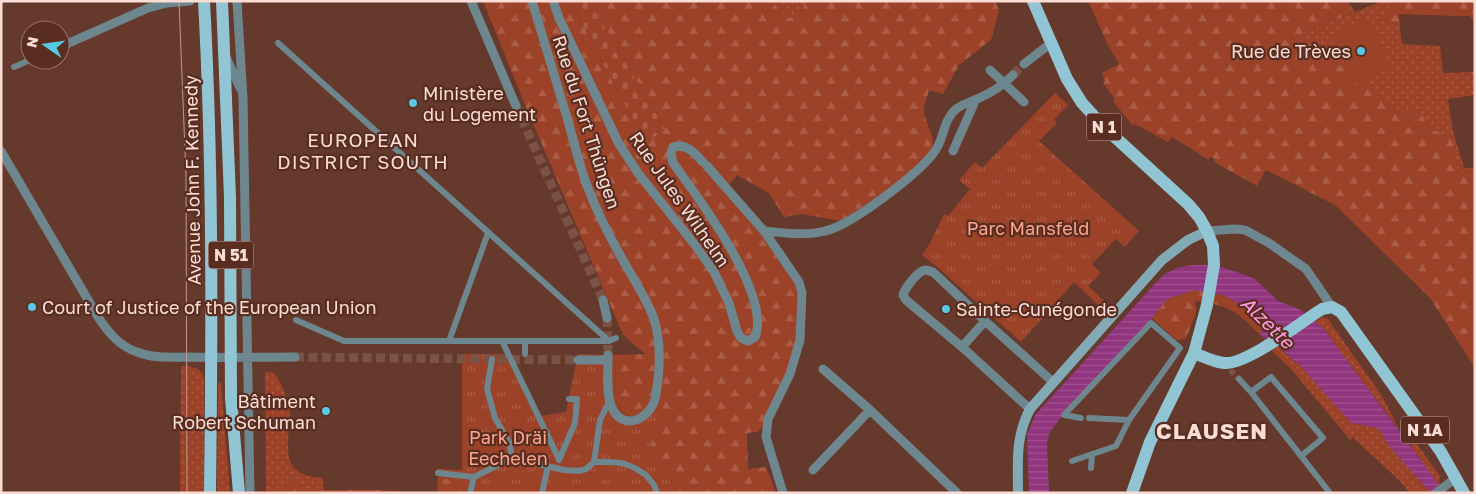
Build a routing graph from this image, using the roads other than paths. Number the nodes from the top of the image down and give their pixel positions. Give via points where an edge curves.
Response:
1 (190, 1) edge
2 (204, 1) edge
3 (222, 1) edge
4 (237, 1) edge
5 (470, 1) edge
6 (532, 1) edge
7 (553, 1) edge
8 (1033, 1) edge
9 (70, 43) edge
10 (278, 43) dead end
11 (1051, 43) junction
12 (225, 55) junction
13 (20, 64) edge
14 (1024, 64) tunnel mouth
15 (14, 67) dead end
16 (990, 70) dead end
17 (1013, 76) tunnel mouth
18 (1005, 84) junction
19 (243, 98) junction
20 (976, 100) junction
21 (1024, 102) dead end
22 (516, 106) tunnel mouth
23 (953, 151) dead end
24 (1, 152) edge
25 (764, 232) junction
26 (1207, 232) junction
27 (488, 233) junction
28 (603, 300) tunnel mouth
29 (1332, 306) junction
30 (607, 318) tunnel mouth
31 (296, 320) dead end
32 (986, 321) junction
33 (616, 338) dead end
34 (502, 341) junction
35 (525, 341) junction
36 (609, 341) junction
37 (449, 342) junction
38 (962, 347) junction
39 (1180, 348) junction
40 (1194, 353) junction
41 (525, 354) dead end
42 (295, 357) tunnel mouth
43 (211, 358) junction
44 (232, 358) junction
45 (249, 358) junction
46 (492, 359) dead end
47 (578, 360) tunnel mouth
48 (824, 369) dead end
49 (1239, 379) tunnel mouth
50 (1053, 382) junction
51 (1251, 392) junction
52 (569, 399) dead end
53 (610, 400) junction
54 (1030, 409) junction
55 (870, 410) junction
56 (1081, 418) dead end
57 (1089, 418) dead end
58 (1129, 420) junction
59 (1092, 454) junction
60 (1301, 456) junction
61 (512, 458) junction
62 (559, 459) junction
63 (1072, 461) dead end
64 (594, 462) junction
65 (552, 467) junction
66 (1091, 468) dead end
67 (814, 470) dead end
68 (438, 473) dead end
69 (474, 477) junction
70 (1457, 477) junction
71 (1440, 490) edge
72 (210, 493) edge
73 (239, 493) edge
74 (250, 493) edge
75 (470, 493) edge
76 (542, 493) edge
77 (657, 493) edge
78 (783, 493) edge
79 (958, 493) edge
80 (1018, 493) edge
81 (1132, 493) edge
82 (1330, 493) edge
83 (1464, 493) edge

1 - 9 street via 148,8
2 - 43 main road, Avenue John F. Kennedy / N 51 via 210,159
3 - 12 main road, Avenue John F. Kennedy / N 51
4 - 19 street, Avenue John F. Kennedy
5 - 22 street
6 - 53 street, Rue du Fort Thüngen via 586,183 609,235 654,319 658,376 655,403 646,416 631,420 616,414
7 - 25 street, Rue Jules Wilhelm via 619,144 714,272 729,303 737,331 741,338 748,340 756,337 758,330 752,294 738,260 716,222 673,163 671,154 674,147 680,145 690,149
8 - 11 main road, N 1
10 - 27 street
11 - 14 street
11 - 26 main road, N 1 via 1082,103 1188,204
12 - 19 street, Avenue John F. Kennedy
12 - 44 main road, Avenue John F. Kennedy / N 51
13 - 15 street
16 - 18 street
17 - 18 street
18 - 20 street
18 - 21 street
19 - 45 street, Avenue John F. Kennedy
20 - 23 street
20 - 25 street via 952,112 935,152 914,174 849,221 814,233
24 - 43 street via 110,334 142,354
25 - 78 street, Rue Jules Wilhelm via 802,293 800,340 790,374 768,419 766,436
26 - 29 street via 1235,228 1269,243 1306,270
26 - 40 main road, N 1 via 1213,246 1214,264
26 - 50 main road via 1188,240 1162,260
27 - 36 street
27 - 37 street
28 - 30 street
29 - 40 main road via 1228,366
29 - 70 main road, N 1A via 1340,312
31 - 37 street via 344,341
32 - 38 street
32 - 38 street via 933,272 922,271 905,289 903,295 906,300
32 - 50 street
33 - 36 street
34 - 35 street
34 - 37 street
34 - 62 street
35 - 36 street
35 - 41 street
38 - 54 street
39 - 40 street
39 - 56 street via 1151,323 1064,415
39 - 58 street
40 - 81 main road, N 1 via 1150,442
42 - 45 street
43 - 44 street
43 - 72 main road, Avenue John F. Kennedy / N 51
44 - 45 street
44 - 73 main road, Avenue John F. Kennedy / N 51 via 231,398
45 - 74 street, Avenue John F. Kennedy
46 - 61 street via 487,389 495,418 509,442
47 - 53 street via 608,358
48 - 55 street
49 - 51 street
50 - 54 main road
51 - 60 street
51 - 60 street via 1271,377 1323,438
52 - 62 street via 577,399 575,423
53 - 64 street via 600,420
54 - 80 main road via 1019,436
55 - 67 street
55 - 79 street
57 - 58 street
58 - 59 street via 1116,446
59 - 63 street
59 - 66 street
60 - 82 street
61 - 65 street
61 - 69 street
62 - 65 street
64 - 65 street via 579,471
64 - 77 street via 622,463 635,468 646,475
65 - 76 street
68 - 69 street
69 - 75 street
70 - 71 street
70 - 83 main road, N 1A

